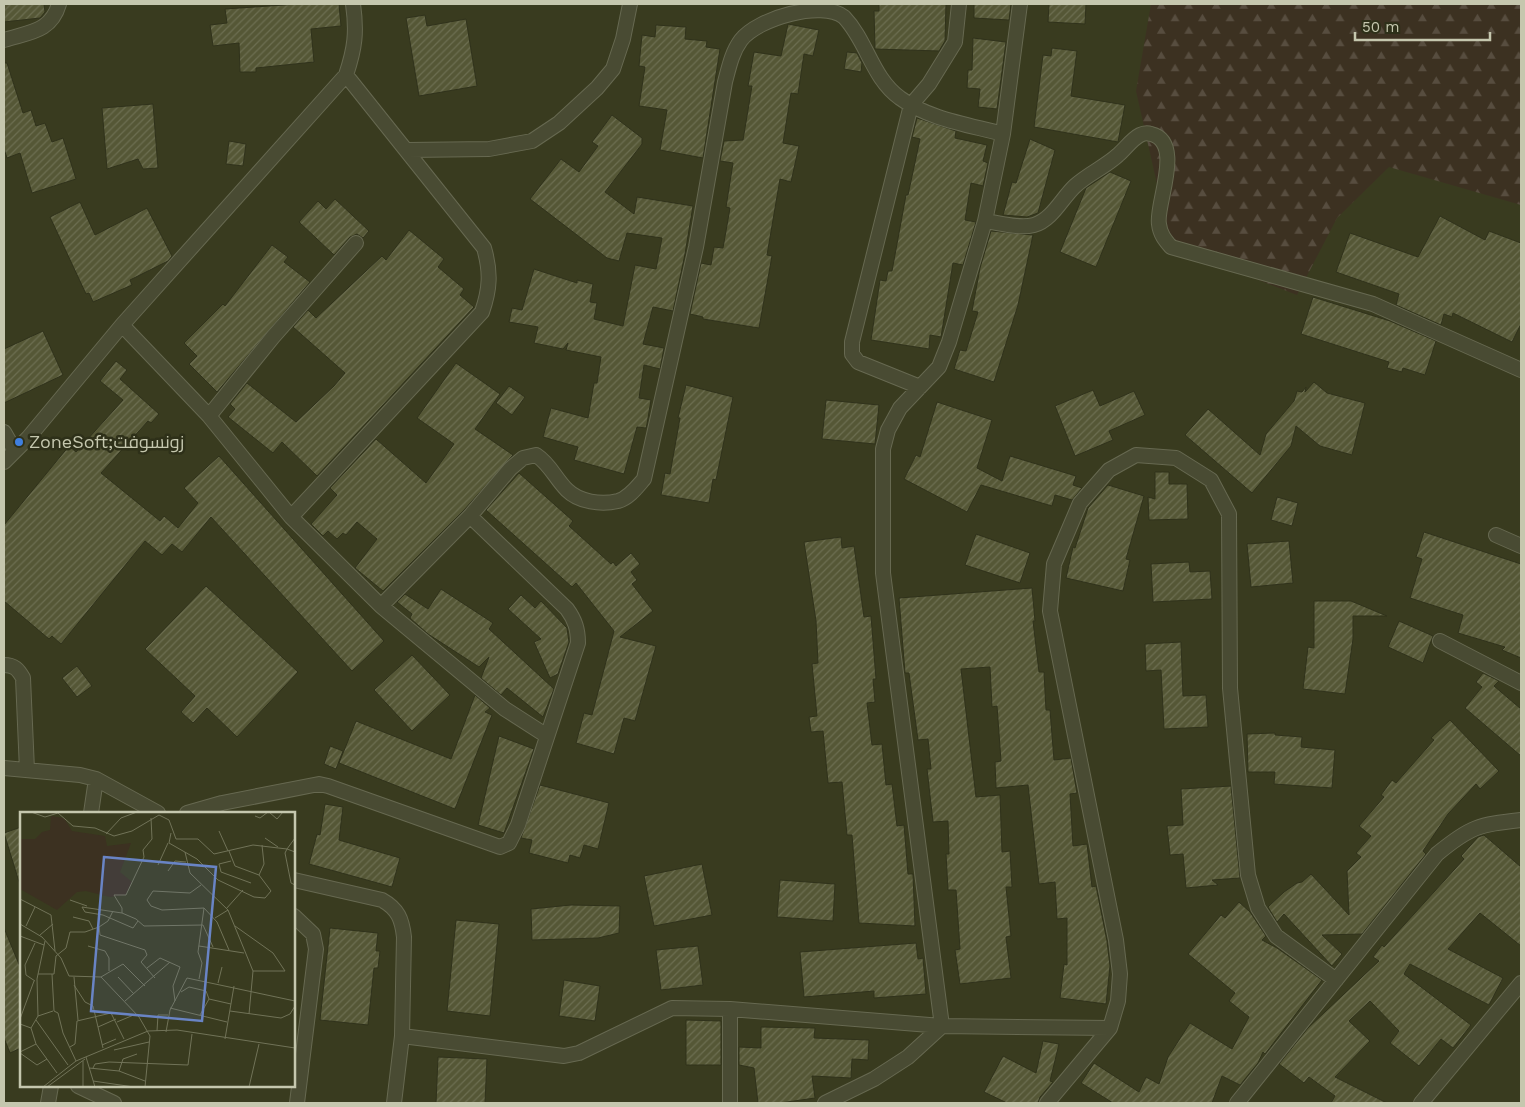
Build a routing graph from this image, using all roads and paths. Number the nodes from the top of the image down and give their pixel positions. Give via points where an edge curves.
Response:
1 (59, 4) edge
2 (353, 4) edge
3 (630, 4) edge
4 (959, 4) edge
5 (1020, 4) edge
6 (802, 6) edge
7 (827, 6) edge
8 (4, 40) edge
9 (346, 75) junction
10 (912, 104) junction
11 (1004, 134) junction
12 (408, 150) junction
13 (985, 221) junction
14 (356, 243) dead end
15 (122, 326) junction
16 (1521, 370) edge
17 (920, 387) junction
18 (208, 416) junction
19 (4, 432) edge
20 (15, 451) junction
21 (4, 462) edge
22 (470, 516) junction
23 (291, 517) junction
24 (1496, 535) dead end
25 (1521, 546) edge
26 (381, 606) junction
27 (1440, 641) dead end
28 (4, 665) edge
29 (1521, 683) edge
30 (547, 736) junction
31 (4, 768) edge
32 (27, 770) junction
33 (96, 779) junction
34 (91, 812) edge
35 (156, 812) edge
36 (190, 812) edge
37 (1521, 820) edge
38 (295, 880) edge
39 (295, 917) edge
40 (1336, 980) junction
41 (1521, 983) edge
42 (730, 1009) junction
43 (942, 1026) junction
44 (1110, 1028) junction
45 (402, 1036) junction
46 (50, 1087) edge
47 (80, 1087) edge
48 (48, 1103) edge
49 (114, 1103) edge
50 (297, 1103) edge
51 (394, 1103) edge
52 (730, 1103) edge
53 (825, 1103) edge
54 (1047, 1103) edge
55 (1237, 1103) edge
56 (1422, 1103) edge

1 - 8 street via 56,16 48,25
2 - 9 street via 357,30
3 - 12 street via 614,68 559,124 532,141 490,150
4 - 10 street via 955,42 929,84
5 - 11 street
6 - 7 street
6 - 22 street via 756,26 742,39 732,56 696,247 644,479 619,501 593,502 579,499 568,491 546,461 530,455 510,469
7 - 10 street via 844,17 882,80 900,98
9 - 12 street
9 - 15 street
10 - 11 street via 930,113
10 - 17 street via 858,311 852,354 858,362
11 - 13 street via 997,154
12 - 23 street via 484,248 490,267 487,298 482,312
13 - 16 street via 1036,225 1047,218 1087,176 1117,156 1139,135 1154,134 1165,146 1167,159 1166,185 1158,224 1171,247 1373,304
13 - 17 street via 949,342 939,367
14 - 18 street
15 - 18 street
15 - 20 street
17 - 43 street via 896,416 883,449 883,573
18 - 23 street
19 - 20 street
20 - 21 street
22 - 26 street
22 - 30 street via 574,619 578,642
23 - 26 street
24 - 25 street
26 - 30 street via 506,709
27 - 29 street
28 - 32 street via 18,670 23,678
30 - 36 street via 518,825 509,843 500,847 319,784
31 - 32 street
32 - 33 street
33 - 34 street
33 - 35 street
37 - 40 street via 1481,825 1437,854
38 - 45 street via 382,900 394,907 402,920 404,937
39 - 50 street via 312,934 316,949
40 - 44 street via 1276,936 1258,908 1248,875 1230,688 1229,514 1211,480 1176,458 1136,455 1109,470 1080,503 1054,564 1050,611 1116,940 1120,974 1118,1001
40 - 55 street
41 - 56 street
42 - 43 street
42 - 45 street via 672,1008 579,1053 564,1056
42 - 52 street
43 - 44 street
43 - 53 street via 908,1056 874,1079
44 - 54 street
45 - 51 street
46 - 48 street
47 - 49 street

